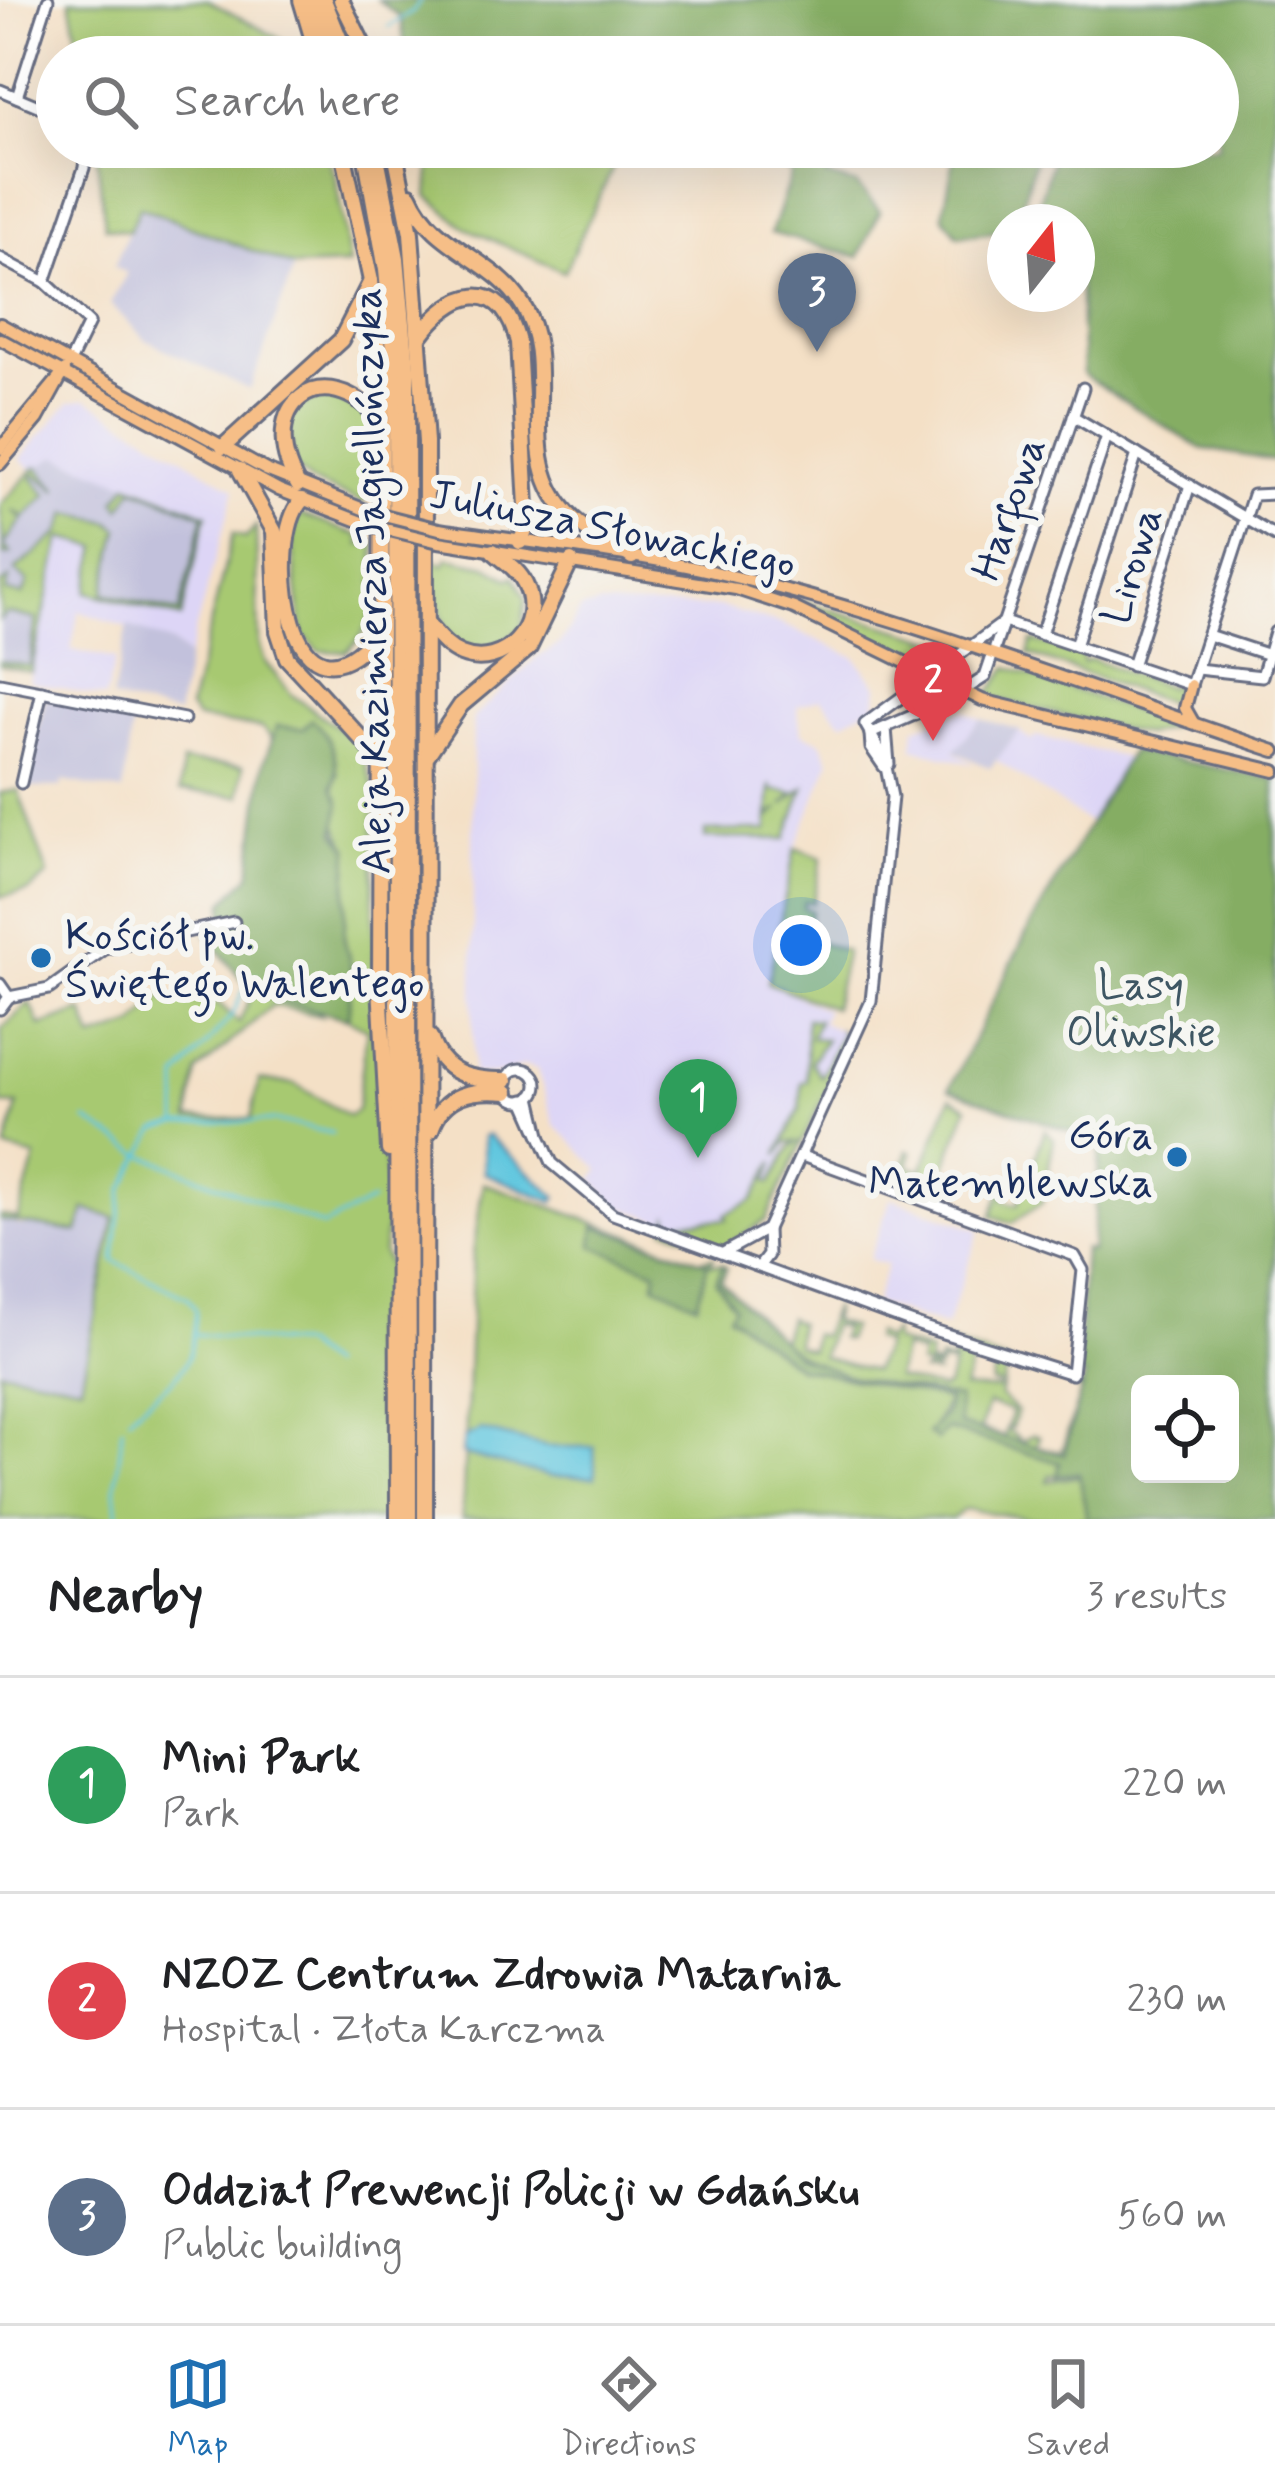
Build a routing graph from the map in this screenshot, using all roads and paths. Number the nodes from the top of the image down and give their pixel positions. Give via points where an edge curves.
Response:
1 (49, 0) edge
2 (301, 0) edge
3 (311, 0) edge
4 (324, 0) edge
5 (341, 0) edge
6 (37, 36) edge
7 (312, 36) edge
8 (326, 36) edge
9 (338, 36) edge
10 (359, 36) edge
11 (36, 38) edge
12 (0, 90) edge
13 (16, 97) junction
14 (36, 105) edge
15 (84, 168) edge
16 (347, 168) edge
17 (368, 168) edge
18 (379, 168) edge
19 (399, 168) joint
20 (0, 258) edge
21 (371, 281) junction
22 (45, 282) junction
23 (0, 324) edge
24 (421, 336) junction
25 (0, 339) edge
26 (66, 368) junction
27 (1083, 388) dead end
28 (1073, 416) junction
29 (382, 422) junction
30 (1107, 436) junction
31 (223, 447) junction
32 (0, 449) edge
33 (1137, 454) junction
34 (0, 464) edge
35 (240, 470) junction
36 (1190, 485) junction
37 (300, 493) junction
38 (1275, 494) edge
39 (1244, 518) junction
40 (439, 536) junction
41 (1275, 536) edge
42 (520, 542) junction
43 (493, 550) junction
44 (632, 557) junction
45 (571, 561) junction
46 (1004, 622) junction
47 (426, 623) junction
48 (381, 629) junction
49 (1275, 632) edge
50 (1041, 634) junction
51 (1208, 635) junction
52 (967, 644) junction
53 (1075, 646) junction
54 (994, 654) junction
55 (1268, 655) junction
56 (946, 661) junction
57 (909, 666) junction
58 (1132, 666) junction
59 (1197, 669) junction
60 (931, 677) junction
61 (0, 683) edge
62 (1191, 685) junction
63 (950, 687) junction
64 (42, 691) junction
65 (915, 691) junction
66 (963, 693) junction
67 (184, 719) dead end
68 (1195, 724) junction
69 (886, 728) junction
70 (868, 729) junction
71 (1275, 752) edge
72 (428, 754) junction
73 (381, 760) junction
74 (1275, 771) edge
75 (888, 772) junction
76 (21, 783) dead end
77 (234, 922) dead end
78 (0, 984) edge
79 (9, 997) junction
80 (0, 1009) edge
81 (427, 1031) junction
82 (507, 1086) junction
83 (528, 1098) junction
84 (427, 1134) junction
85 (802, 1156) junction
86 (766, 1228) junction
87 (746, 1244) junction
88 (725, 1252) junction
89 (745, 1261) junction
90 (761, 1264) junction
91 (398, 1293) junction
92 (398, 1519) edge
93 (409, 1519) edge
94 (424, 1519) edge

1 - 6 street
2 - 7 highway
3 - 8 highway
4 - 9 highway
5 - 10 highway
11 - 13 street
12 - 13 street
13 - 14 street
15 - 22 street
16 - 21 highway
17 - 91 highway, Aleja Kazimierza Jagiellończyka via 396,370
18 - 93 highway, Aleja Kazimierza Jagiellończyka via 407,368
19 - 24 highway
19 - 44 highway via 430,228 522,304 534,338 539,453 549,487 578,524
20 - 22 street
21 - 29 highway
21 - 31 highway via 341,340
22 - 26 street via 88,323
23 - 26 main road, Juliusza Słowackiego
24 - 42 highway via 439,310 460,298 489,301 510,319 518,342 527,525
24 - 47 highway
25 - 26 main road, Juliusza Słowackiego
26 - 31 main road, Juliusza Słowackiego
26 - 32 main road
26 - 34 main road via 56,394
26 - 35 main road, Juliusza Słowackiego
27 - 28 street, Harfowa
28 - 30 street, Harfowa
28 - 46 street, Harfowa
29 - 37 highway via 344,391 302,398 280,436
29 - 48 highway
30 - 33 street, Harfowa
30 - 50 street
31 - 37 main road, Juliusza Słowackiego
33 - 36 street, Harfowa
33 - 53 street
35 - 37 main road, Juliusza Słowackiego
35 - 73 highway via 274,531 278,632 287,658
36 - 39 street, Harfowa
36 - 58 street, Lirowa
37 - 40 main road, Juliusza Słowackiego, bridge
37 - 48 highway via 290,516 295,639 310,654 340,662 359,655
38 - 39 street via 1256,492
39 - 41 street, Harfowa
39 - 51 street
40 - 42 main road, Juliusza Słowackiego
40 - 43 main road, Juliusza Słowackiego
42 - 44 main road, Juliusza Słowackiego
43 - 45 main road, Juliusza Słowackiego
43 - 47 highway via 529,593 520,638 500,653 471,657
44 - 52 main road, Juliusza Słowackiego via 734,577
45 - 57 main road, Juliusza Słowackiego via 765,597
45 - 72 highway via 537,638 461,705
46 - 50 street, Harfowa
46 - 52 street, Harfowa
46 - 54 street, Harfowa
47 - 72 highway
48 - 73 highway
49 - 55 street
50 - 53 street, Harfowa
51 - 55 street
51 - 59 street
52 - 54 main road, Juliusza Słowackiego
52 - 56 street, Harfowa
53 - 58 street, Harfowa
54 - 66 street via 981,682
54 - 68 main road
55 - 59 street via 1262,676
56 - 60 street, Harfowa
56 - 63 main road
57 - 60 main road, Juliusza Słowackiego
57 - 65 main road
58 - 62 street, Harfowa
59 - 62 street
60 - 63 main road, Juliusza Słowackiego
60 - 65 street, Harfowa
61 - 64 street
62 - 68 main road via 1185,708
63 - 66 main road, Juliusza Słowackiego
64 - 67 street
64 - 76 street
65 - 70 street, Harfowa
66 - 69 street
66 - 74 main road
68 - 71 main road
69 - 70 street
69 - 75 street
70 - 75 street
72 - 81 highway
73 - 91 highway via 380,985
75 - 85 street via 871,1001
77 - 79 street via 105,949 49,989
78 - 79 street
79 - 80 street
81 - 82 highway via 449,1069
81 - 84 highway
82 - 83 street
82 - 83 street via 516,1070 528,1070 537,1082
82 - 84 highway via 458,1095
83 - 88 street via 552,1163 613,1214
84 - 94 highway
85 - 86 street
85 - 90 street via 1076,1256 1083,1270 1074,1370 1067,1376 1040,1367
86 - 87 street
86 - 90 street
87 - 88 street
87 - 89 street
88 - 89 street
89 - 90 street
91 - 92 highway, Aleja Kazimierza Jagiellończyka

